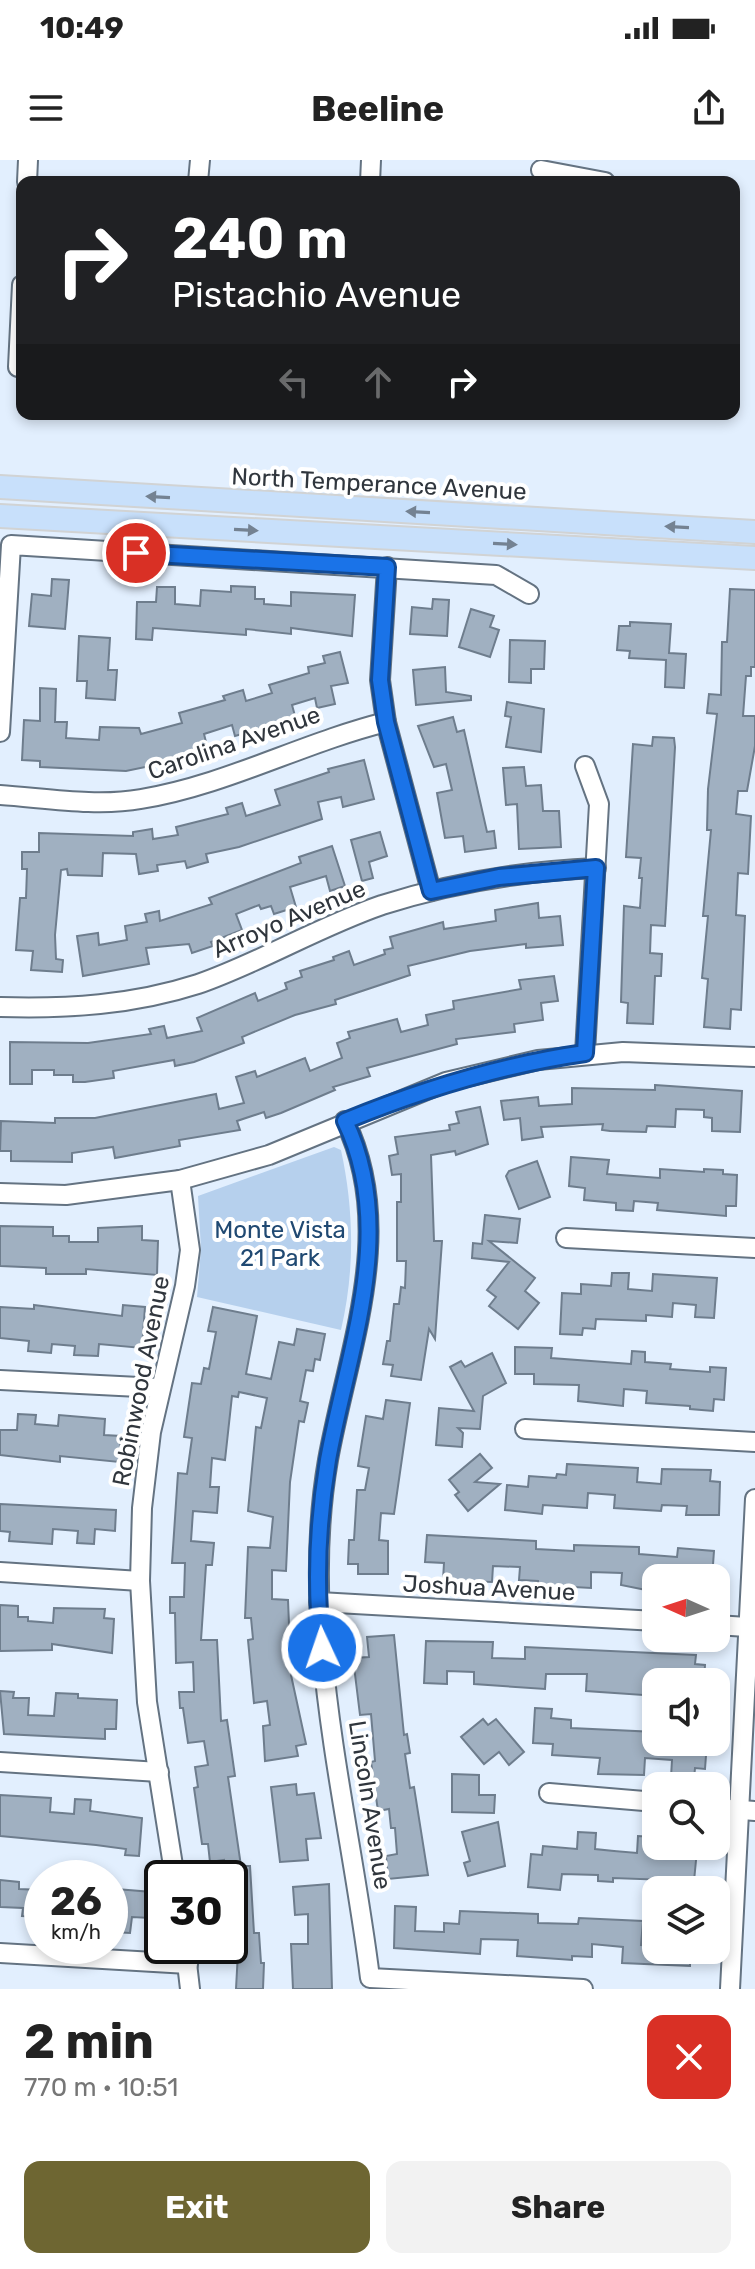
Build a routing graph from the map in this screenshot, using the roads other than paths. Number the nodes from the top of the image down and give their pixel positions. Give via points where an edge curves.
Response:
1 (542, 171) edge
2 (571, 176) edge
3 (0, 487) edge
4 (0, 516) edge
5 (755, 532) edge
6 (755, 558) edge
7 (387, 567) junction
8 (529, 594) dead end
9 (386, 722) junction
10 (0, 732) edge
11 (585, 766) dead end
12 (0, 795) edge
13 (596, 868) junction
14 (431, 891) junction
15 (0, 1007) edge
16 (585, 1053) junction
17 (755, 1057) edge
18 (345, 1121) junction
19 (180, 1180) junction
20 (0, 1193) edge
21 (566, 1238) dead end
22 (755, 1248) edge
23 (0, 1380) edge
24 (159, 1388) junction
25 (525, 1429) dead end
26 (755, 1442) edge
27 (755, 1499) edge
28 (0, 1572) edge
29 (140, 1581) junction
30 (319, 1602) junction
31 (642, 1620) edge
32 (730, 1626) edge
33 (747, 1627) junction
34 (0, 1762) edge
35 (159, 1772) junction
36 (549, 1793) dead end
37 (642, 1801) edge
38 (748, 1810) edge
39 (172, 1860) edge
40 (0, 1953) edge
41 (144, 1955) edge
42 (188, 1964) edge
43 (190, 1989) edge
44 (583, 1989) edge
45 (730, 1989) edge

1 - 2 street
5 -> 3 main road, North Temperance Avenue
4 -> 6 main road
7 - 8 street via 496,575
7 - 9 street via 380,680
7 - 10 street via 11,545
9 - 12 street, Carolina Avenue via 336,734 187,790 137,800
9 - 14 street
11 - 13 street via 599,804
13 - 14 street, Arroyo Avenue via 499,877
13 - 16 street
14 - 15 street, Arroyo Avenue via 322,927 199,983 108,1005
16 - 17 street
16 - 18 street via 446,1082
18 - 19 street via 269,1155
18 - 30 street, Lincoln Avenue via 365,1191 368,1254 365,1297 328,1462
19 - 20 street via 66,1195
19 - 24 street, Robinwood Avenue via 190,1250
21 - 22 street
23 - 24 street
24 - 29 street, Robinwood Avenue via 142,1508
25 - 26 street
27 - 33 street
28 - 29 street
29 - 35 street, Robinwood Avenue via 147,1702
30 - 31 street, Joshua Avenue
30 - 44 street, Lincoln Avenue via 370,1978
32 - 33 street
33 - 38 street
34 - 35 street
35 - 39 street, Robinwood Avenue
36 - 37 street
38 - 45 street
40 - 41 street
42 - 43 street

